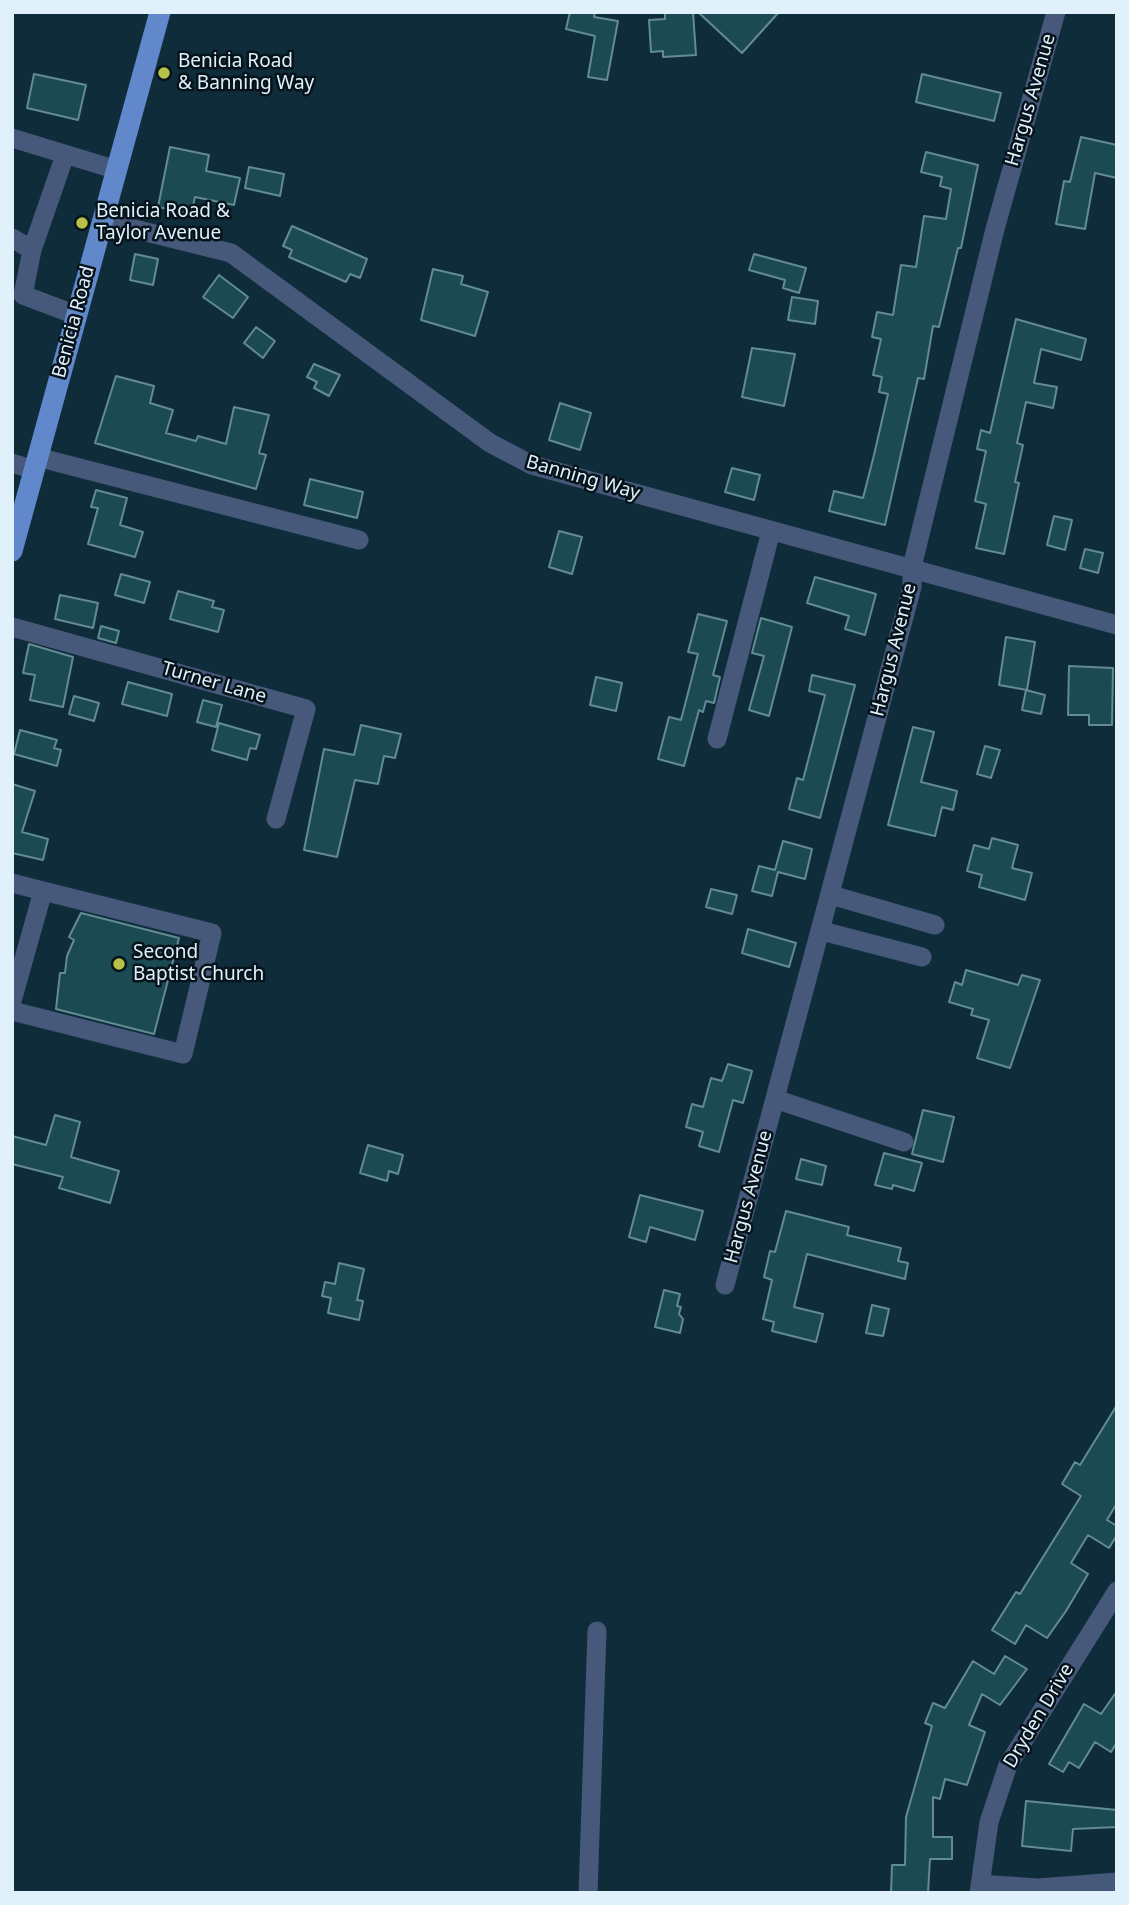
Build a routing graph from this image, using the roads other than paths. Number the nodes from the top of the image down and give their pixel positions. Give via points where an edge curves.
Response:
1 (1056, 12) edge
2 (156, 13) edge
3 (13, 140) edge
4 (65, 155) junction
5 (117, 170) junction
6 (103, 221) junction
7 (12, 238) edge
8 (32, 250) junction
9 (76, 315) junction
10 (12, 463) edge
11 (36, 464) junction
12 (771, 531) junction
13 (359, 540) dead end
14 (12, 551) edge
15 (912, 567) junction
16 (1117, 625) edge
17 (12, 627) edge
18 (718, 739) dead end
19 (276, 819) dead end
20 (12, 883) edge
21 (43, 891) junction
22 (831, 895) junction
23 (935, 925) dead end
24 (822, 931) junction
25 (922, 957) dead end
26 (12, 1001) edge
27 (12, 1011) edge
28 (775, 1099) junction
29 (904, 1142) dead end
30 (725, 1285) dead end
31 (1117, 1591) edge
32 (597, 1631) dead end
33 (1117, 1882) edge
34 (979, 1889) edge
35 (587, 1893) edge

1 - 15 street, Hargus Avenue via 995,229
2 - 5 main road, Benicia Road
3 - 4 street
4 - 5 street
4 - 8 street
5 - 6 main road, Benicia Road
6 - 9 main road, Benicia Road
6 - 12 street, Banning Way via 238,257 490,443 524,461
7 - 8 street
8 - 9 street via 23,295
9 - 11 main road, Benicia Road
10 - 11 street
11 - 13 street
11 - 14 main road, Benicia Road
12 - 15 street, Banning Way
12 - 18 street
15 - 16 street, Banning Way
15 - 22 street, Hargus Avenue via 912,587
17 - 19 street, Turner Lane via 306,709
20 - 21 street
21 - 26 street
21 - 27 street via 212,933 183,1054
22 - 23 street
22 - 24 street, Hargus Avenue
24 - 25 street
24 - 28 street, Hargus Avenue
28 - 29 street
28 - 30 street, Hargus Avenue
31 - 34 street, Dryden Drive via 1008,1765 989,1822
32 - 35 street
33 - 34 street

